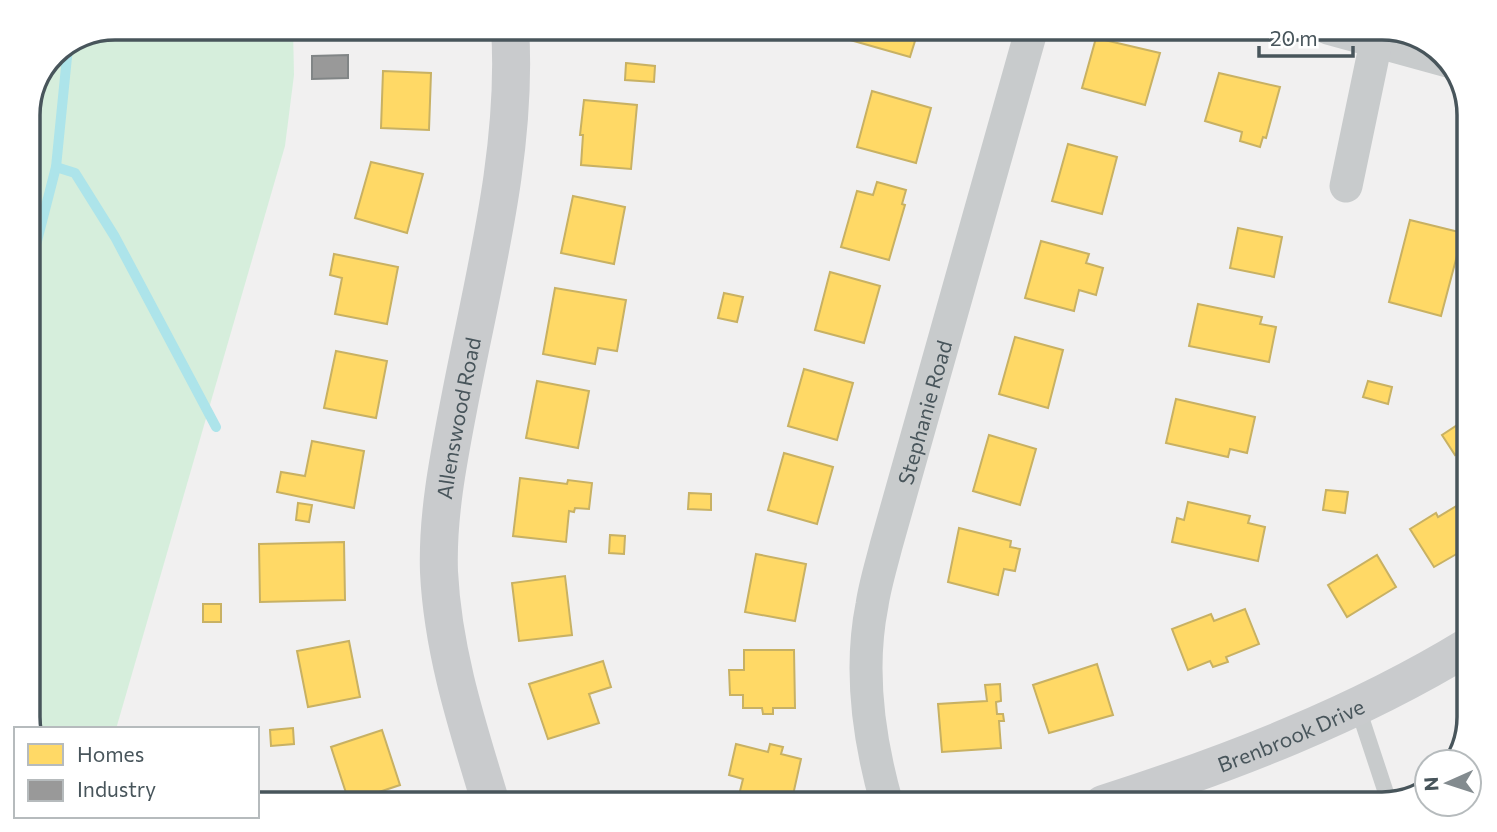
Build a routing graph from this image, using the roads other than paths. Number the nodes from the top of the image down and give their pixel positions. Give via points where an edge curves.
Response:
1 (511, 40) edge
2 (1029, 40) edge
3 (1370, 40) edge
4 (1377, 42) junction
5 (1426, 55) edge
6 (1346, 186) dead end
7 (1457, 653) edge
8 (1357, 705) junction
9 (487, 792) edge
10 (884, 792) edge
11 (1137, 792) edge
12 (1386, 792) edge

1 - 9 street, Allenswood Road via 508,129 452,438 441,513 439,571 458,695
2 - 10 street, Stephanie Road via 871,607 868,710
3 - 4 street
4 - 5 street
4 - 6 street
7 - 8 street, Brenbrook Drive
8 - 11 street, Brenbrook Drive via 1232,759
8 - 12 lane

